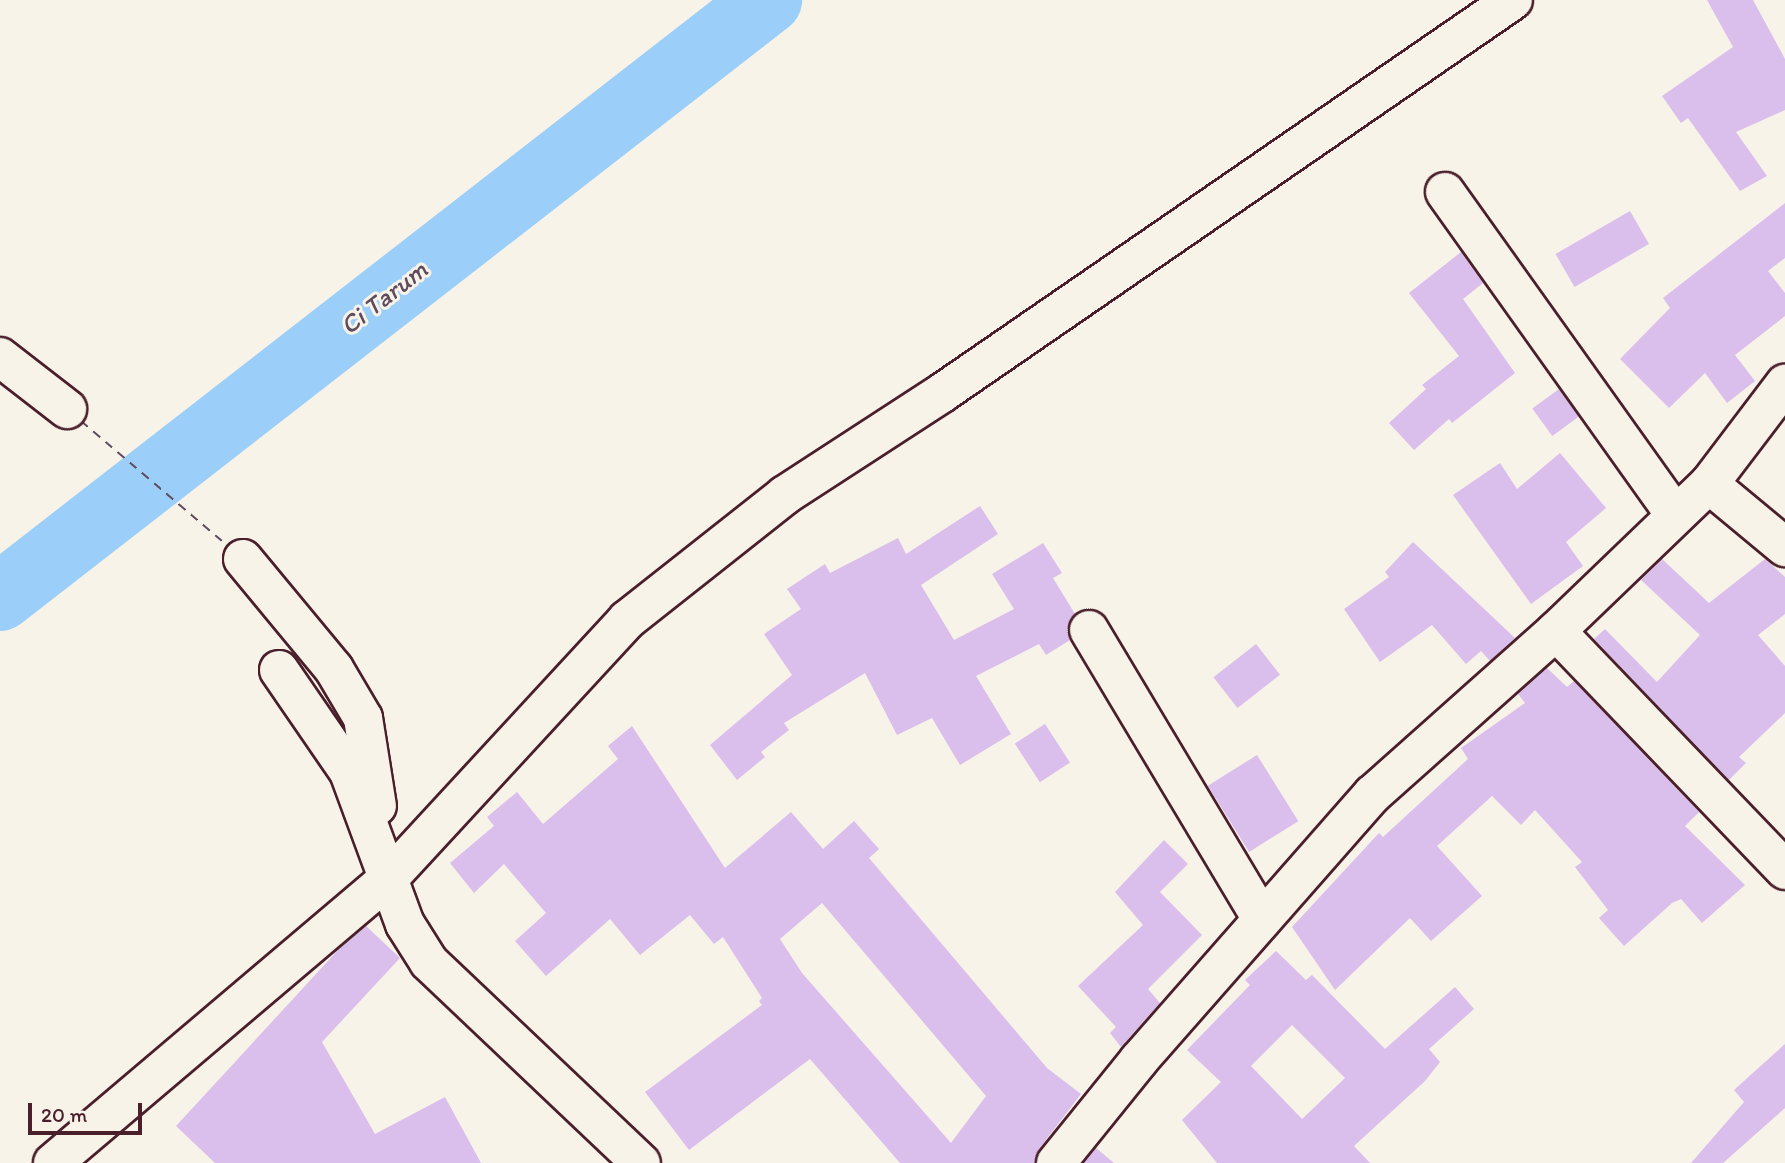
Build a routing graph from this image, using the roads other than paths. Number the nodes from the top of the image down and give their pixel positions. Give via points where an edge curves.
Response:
1 (1513, 0) edge
2 (1445, 192) dead end
3 (0, 357) edge
4 (1785, 384) edge
5 (67, 410) dead end
6 (1709, 484) junction
7 (1675, 514) junction
8 (1785, 547) edge
9 (243, 559) dead end
10 (1089, 630) dead end
11 (1556, 631) junction
12 (279, 670) dead end
13 (1785, 870) edge
14 (388, 878) junction
15 (1262, 919) junction
16 (52, 1163) edge
17 (641, 1163) edge
18 (1056, 1163) edge

1 - 14 street via 942,393 785,495 627,620
2 - 7 street
3 - 5 street
4 - 6 street
6 - 7 street
6 - 8 street
7 - 11 street
9 - 14 street via 334,669 363,718
10 - 15 street
11 - 13 street
11 - 15 street via 1373,794
12 - 14 street via 349,772
14 - 16 street
14 - 17 street via 405,923 429,962
15 - 18 street

